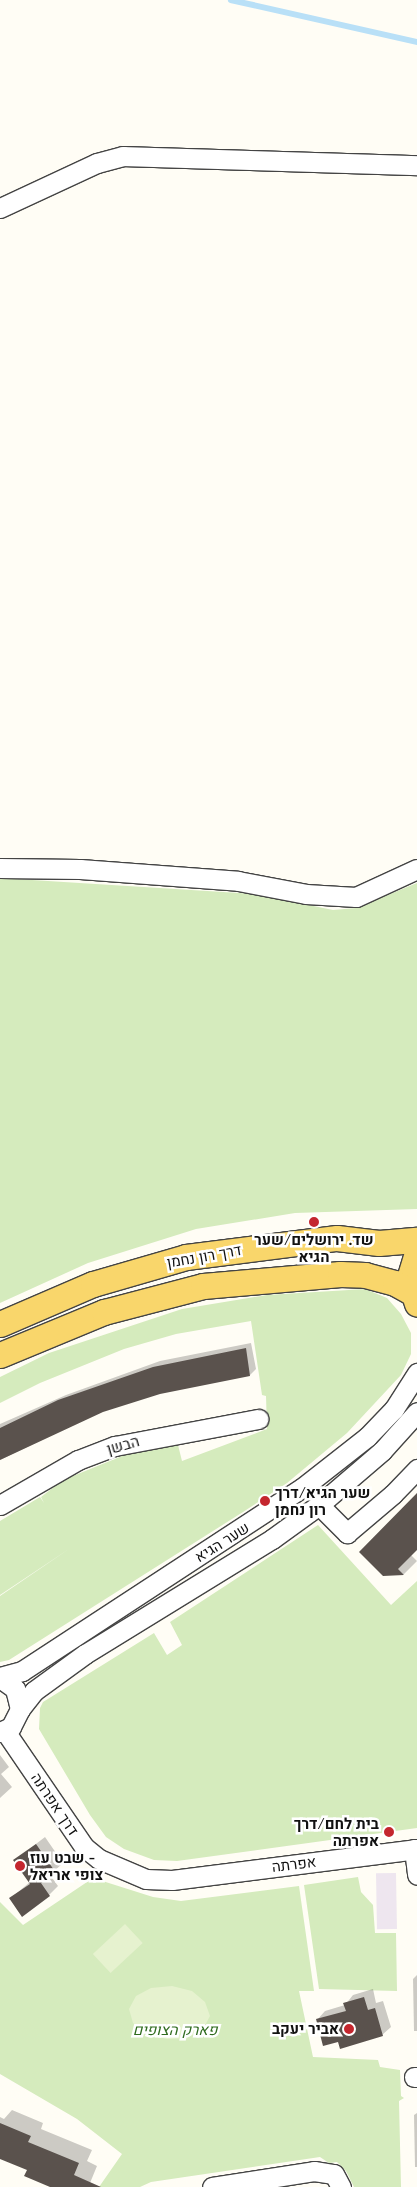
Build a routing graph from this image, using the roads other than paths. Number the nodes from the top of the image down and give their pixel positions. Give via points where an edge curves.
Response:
1 (417, 166) edge
2 (0, 208) edge
3 (0, 868) edge
4 (417, 869) edge
5 (417, 1240) edge
6 (417, 1252) edge
7 (414, 1298) edge
8 (0, 1324) edge
9 (0, 1355) edge
10 (417, 1373) edge
11 (417, 1412) edge
12 (258, 1419) dead end
13 (417, 1469) edge
14 (0, 1505) edge
15 (319, 1505) junction
16 (0, 1678) edge
17 (20, 1709) junction
18 (2, 1732) edge
19 (416, 1849) edge
20 (417, 1875) edge
21 (172, 1880) joint
22 (212, 2187) edge
23 (340, 2187) edge

1 - 2 street via 123,156 97,163
3 - 4 street via 80,870 229,881 306,894 356,898
5 - 8 main road, דרך רון נחמן via 379,1243 337,1238 186,1257 93,1284
6 - 7 main road via 411,1266
7 - 9 main road, דרך רון נחמן via 395,1283 365,1275 340,1274 203,1286 104,1312
10 - 16 street, שער הגיא via 394,1409 367,1437 302,1488 22,1671
11 - 15 street, שער הגיא via 382,1451
12 - 14 street, הבשן via 115,1446 78,1460
13 - 15 street via 347,1533
15 - 17 street, שער הגיא via 272,1539 85,1654 34,1691
16 - 17 street via 15,1689
17 - 18 street, שער הגיא via 17,1719
18 - 21 street, דרך אפרתה via 84,1847 99,1859 146,1880
19 - 20 street
19 - 21 street, אפרתה
22 - 23 street via 314,2171 334,2174

